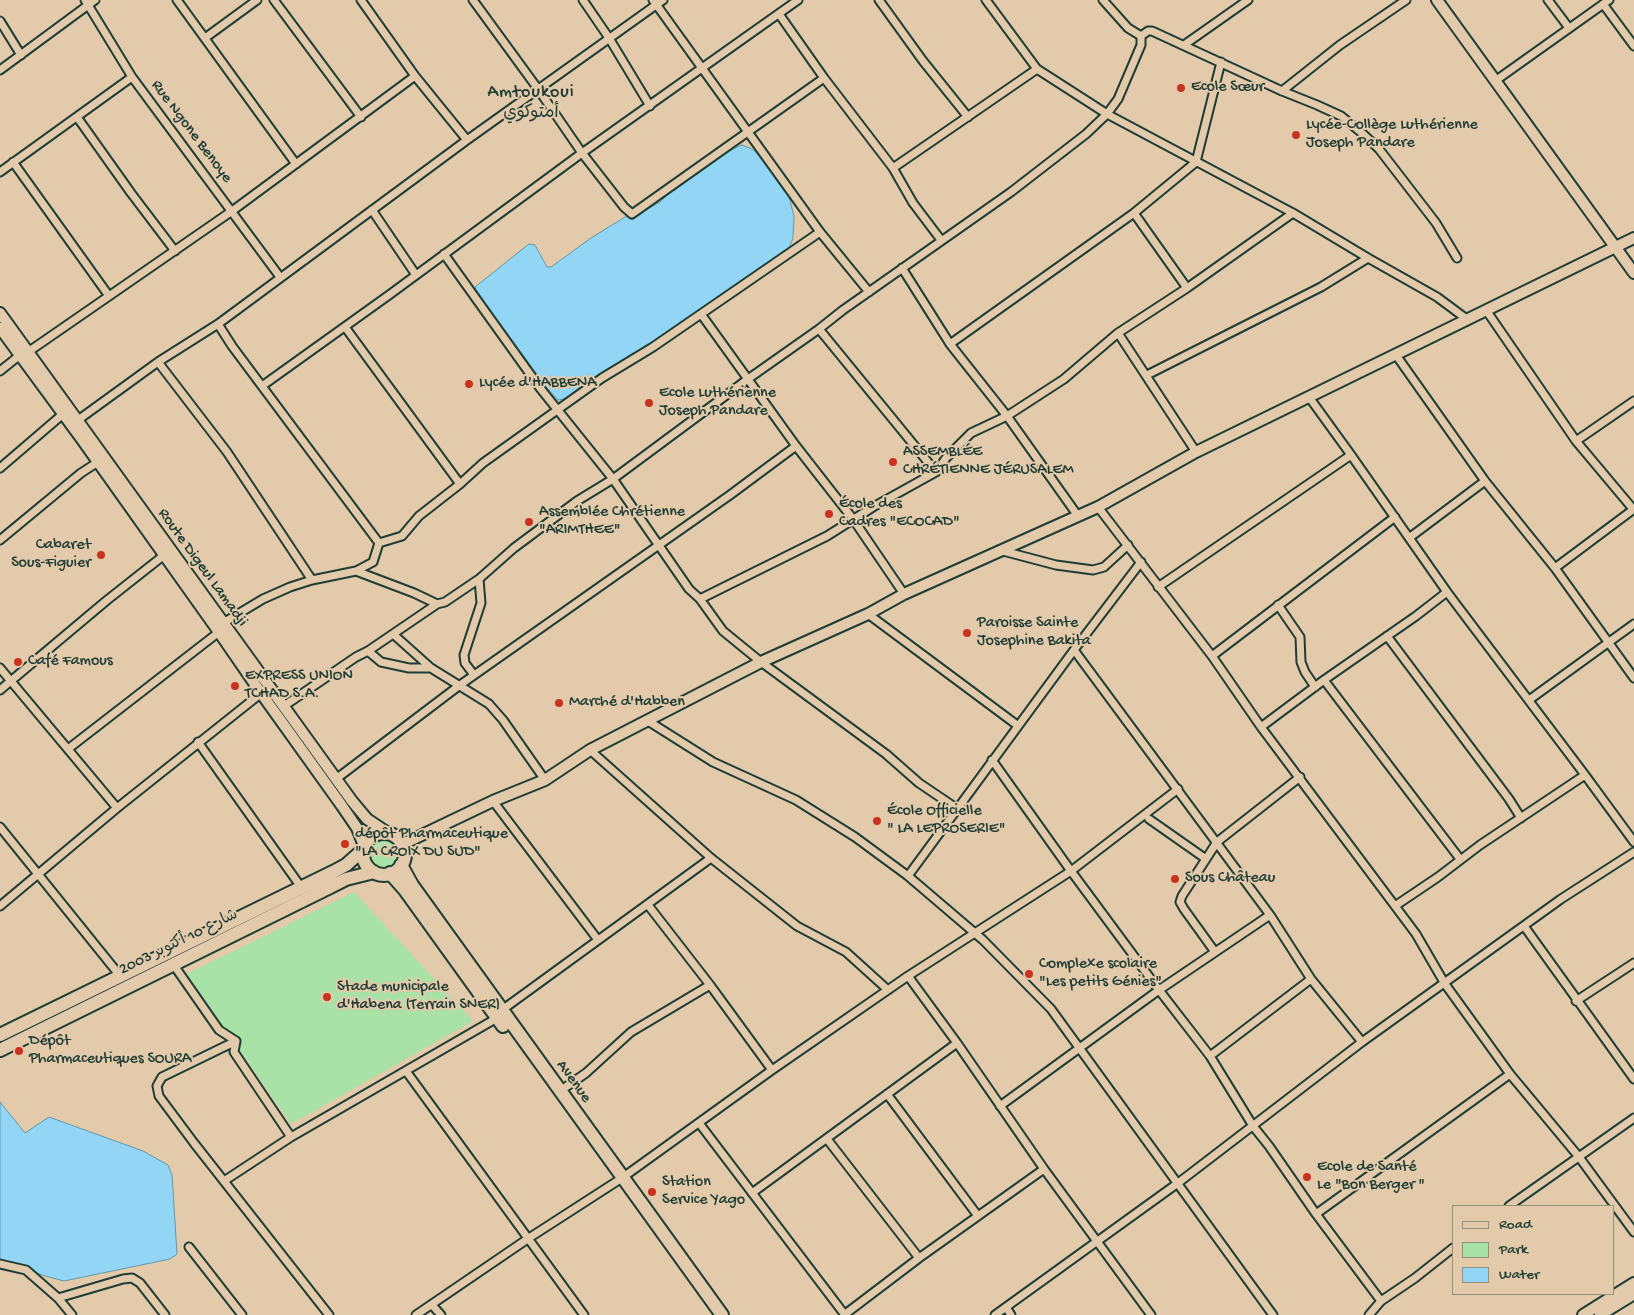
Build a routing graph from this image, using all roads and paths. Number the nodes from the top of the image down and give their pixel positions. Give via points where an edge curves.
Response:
1 (95, 0) edge
2 (177, 0) edge
3 (257, 0) edge
4 (274, 0) edge
5 (361, 0) edge
6 (473, 0) edge
7 (583, 0) edge
8 (663, 0) edge
9 (798, 0) edge
10 (879, 0) edge
11 (986, 0) edge
12 (1103, 0) edge
13 (1248, 0) edge
14 (1406, 0) edge
15 (1437, 0) edge
16 (1548, 0) edge
17 (654, 2) edge
18 (1606, 2) edge
19 (86, 3) edge
20 (779, 14) junction
21 (0, 21) edge
22 (1569, 28) junction
23 (1141, 36) junction
24 (205, 38) junction
25 (609, 38) junction
26 (1184, 45) junction
27 (1634, 46) edge
28 (21, 55) junction
29 (1221, 62) junction
30 (701, 68) junction
31 (1037, 69) junction
32 (0, 70) edge
33 (415, 76) junction
34 (132, 77) junction
35 (824, 78) junction
36 (1495, 81) junction
37 (538, 89) junction
38 (1282, 91) junction
39 (650, 106) junction
40 (1107, 114) junction
41 (77, 117) junction
42 (361, 117) junction
43 (968, 117) junction
44 (748, 132) junction
45 (467, 140) junction
46 (582, 153) junction
47 (14, 162) junction
48 (1196, 162) junction
49 (296, 164) junction
50 (893, 168) junction
51 (0, 172) edge
52 (372, 210) junction
53 (232, 211) junction
54 (1134, 213) junction
55 (1293, 213) junction
56 (820, 232) junction
57 (1634, 238) edge
58 (941, 240) junction
59 (1615, 247) junction
60 (175, 251) junction
61 (444, 254) junction
62 (1368, 258) junction
63 (1457, 258) dead end
64 (902, 268) junction
65 (1634, 272) edge
66 (416, 276) junction
67 (280, 277) junction
68 (1187, 288) junction
69 (869, 292) junction
70 (108, 296) junction
71 (1486, 310) junction
72 (0, 313) edge
73 (701, 314) junction
74 (1468, 320) junction
75 (218, 324) junction
76 (0, 328) edge
77 (345, 328) junction
78 (819, 329) junction
79 (1118, 333) junction
80 (950, 344) junction
81 (24, 354) junction
82 (1396, 355) junction
83 (158, 362) junction
84 (0, 371) edge
85 (1146, 375) junction
86 (748, 379) junction
87 (262, 386) junction
88 (1309, 397) junction
89 (1634, 401) edge
90 (558, 410) junction
91 (63, 414) junction
92 (1007, 416) junction
93 (78, 420) junction
94 (1576, 442) junction
95 (796, 446) junction
96 (1196, 452) junction
97 (1351, 455) junction
98 (98, 462) junction
99 (0, 468) edge
100 (936, 472) junction
101 (613, 479) junction
102 (1486, 481) junction
103 (460, 484) junction
104 (1098, 507) junction
105 (1634, 509) edge
106 (1078, 516) junction
107 (1395, 517) junction
108 (853, 519) junction
109 (1409, 538) junction
110 (0, 540) edge
111 (379, 543) junction
112 (659, 545) junction
113 (1128, 545) junction
114 (1003, 551) junction
115 (168, 553) junction
116 (1141, 562) junction
117 (1555, 568) junction
118 (356, 571) junction
119 (479, 579) junction
120 (312, 580) junction
121 (1158, 587) junction
122 (1446, 592) junction
123 (904, 594) junction
124 (700, 599) junction
125 (438, 604) junction
126 (1278, 605) junction
127 (868, 614) junction
128 (1634, 624) edge
129 (221, 628) junction
130 (392, 634) junction
131 (1387, 636) junction
132 (1608, 643) junction
133 (1074, 650) junction
134 (368, 651) junction
135 (1212, 656) junction
136 (761, 662) junction
137 (0, 668) edge
138 (431, 668) junction
139 (474, 675) junction
140 (1634, 678) edge
141 (1324, 680) junction
142 (11, 681) junction
143 (460, 685) junction
144 (1315, 687) junction
145 (0, 690) edge
146 (265, 690) junction
147 (1529, 700) junction
148 (284, 706) junction
149 (648, 721) junction
150 (1017, 725) junction
151 (1261, 727) junction
152 (198, 742) junction
153 (68, 749) junction
154 (590, 750) junction
155 (992, 760) junction
156 (1585, 774) junction
157 (1300, 777) junction
158 (336, 779) junction
159 (545, 780) junction
160 (1178, 789) junction
161 (492, 801) junction
162 (117, 808) junction
163 (956, 808) junction
164 (1521, 818) junction
165 (1149, 819) dead end
166 (0, 827) edge
167 (388, 833) junction
168 (1217, 842) junction
169 (1634, 842) edge
170 (403, 844) junction
171 (364, 848) junction
172 (1634, 852) edge
173 (710, 858) junction
174 (1460, 858) junction
175 (1206, 859) junction
176 (401, 865) junction
177 (374, 872) junction
178 (1071, 872) junction
179 (390, 874) junction
180 (38, 875) junction
181 (908, 876) junction
182 (301, 887) junction
183 (648, 905) junction
184 (0, 906) edge
185 (1395, 906) junction
186 (1270, 915) junction
187 (1524, 926) junction
188 (975, 933) junction
189 (598, 940) junction
190 (1215, 952) junction
191 (1634, 963) edge
192 (173, 964) junction
193 (908, 976) junction
194 (122, 977) junction
195 (1311, 979) junction
196 (1445, 984) junction
197 (710, 985) junction
198 (888, 990) junction
199 (1160, 992) junction
200 (1576, 1001) junction
201 (500, 1014) junction
202 (0, 1036) edge
203 (236, 1042) junction
204 (1362, 1042) junction
205 (957, 1043) junction
206 (1080, 1049) junction
207 (0, 1050) edge
208 (1210, 1056) junction
209 (772, 1070) junction
210 (406, 1071) junction
211 (1510, 1074) junction
212 (1634, 1080) edge
213 (560, 1090) junction
214 (887, 1094) junction
215 (1000, 1106) junction
216 (1634, 1118) edge
217 (699, 1123) junction
218 (1253, 1126) junction
219 (291, 1137) junction
220 (827, 1139) junction
221 (1579, 1157) junction
222 (1044, 1169) junction
223 (224, 1180) junction
224 (619, 1180) junction
225 (1178, 1183) junction
226 (752, 1193) junction
227 (1510, 1205) edge
228 (1316, 1214) junction
229 (978, 1216) junction
230 (1634, 1232) edge
231 (529, 1238) junction
232 (1097, 1241) junction
233 (189, 1247) dead end
234 (1452, 1249) edge
235 (919, 1258) junction
236 (0, 1264) edge
237 (1634, 1283) edge
238 (1634, 1294) edge
239 (58, 1298) junction
240 (1380, 1301) junction
241 (1611, 1303) junction
242 (432, 1305) junction
243 (1006, 1308) junction
244 (72, 1315) edge
245 (165, 1315) edge
246 (242, 1315) edge
247 (329, 1315) edge
248 (416, 1315) edge
249 (441, 1315) edge
250 (584, 1315) edge
251 (713, 1315) edge
252 (722, 1315) edge
253 (844, 1315) edge
254 (996, 1315) edge
255 (1011, 1315) edge
256 (1151, 1315) edge
257 (1273, 1315) edge
258 (1369, 1315) edge
259 (1583, 1315) edge
260 (1600, 1315) edge

1 - 19 street
2 - 24 street
3 - 24 street
4 - 42 street
5 - 33 street
6 - 37 street
7 - 25 street
8 - 17 street
9 - 20 street
10 - 43 street
11 - 31 street
12 - 23 street via 1128,28
13 - 26 street
14 - 38 street via 1340,45
15 - 36 street
16 - 22 street
17 - 25 street
17 - 30 street
18 - 22 street
18 - 27 street
19 - 28 street
19 - 34 street, Rue Ngone Benoye
20 - 30 street
20 - 35 street
21 - 28 street
22 - 36 street
23 - 26 street via 1152,31
23 - 40 street via 1141,45 1118,99
24 - 49 street
25 - 37 street
25 - 39 street
26 - 29 street
28 - 32 street
29 - 38 street
29 - 48 street
30 - 39 street
30 - 44 street
31 - 40 street
31 - 43 street
33 - 42 street
33 - 45 street
34 - 41 street
34 - 53 street, Rue Ngone Benoye
35 - 44 street
35 - 50 street
36 - 59 street
37 - 45 street
37 - 46 street
38 - 63 street via 1341,116 1362,132 1436,222
39 - 46 street
40 - 48 street
40 - 58 street via 1026,180
41 - 47 street
41 - 60 street
42 - 49 street
43 - 50 street
44 - 46 street via 632,214
44 - 56 street
45 - 52 street
46 - 61 street
47 - 51 street
47 - 70 street
48 - 54 street
48 - 55 street
49 - 53 street
50 - 58 street via 913,203
52 - 66 street
52 - 67 street
53 - 60 street
53 - 67 street, Rue Ngone Benoye
54 - 68 street
54 - 80 street
55 - 62 street
55 - 68 street
56 - 69 street
56 - 73 street
57 - 59 street
58 - 64 street
59 - 65 street
59 - 71 street
60 - 70 street
61 - 66 street
61 - 90 street
62 - 74 street via 1437,297
62 - 85 street via 1321,287
64 - 69 street
64 - 80 street
66 - 77 street
67 - 75 street
68 - 79 street
69 - 78 street
70 - 81 street
71 - 74 street
71 - 94 street
72 - 81 street, Route Digeul Lamadji
73 - 86 street
73 - 90 street
74 - 82 street
75 - 83 street
75 - 87 street
76 - 81 street
77 - 87 street
77 - 103 street
78 - 86 street
78 - 100 street
79 - 85 street
79 - 92 street via 1064,379
80 - 92 street
81 - 84 street
81 - 91 street
81 - 93 street, Route Digeul Lamadji
82 - 88 street
82 - 102 street
83 - 93 street
83 - 120 street via 227,452
85 - 96 street
86 - 95 street
86 - 101 street
87 - 111 street
88 - 96 street
88 - 97 street
89 - 94 street
90 - 101 street
90 - 103 street via 483,463
91 - 98 street
91 - 99 street
92 - 100 street via 971,433
92 - 106 street
93 - 115 street, Route Digeul Lamadji
94 - 105 street
95 - 108 street
95 - 112 street
96 - 104 street
97 - 107 street
97 - 121 street
98 - 110 street
98 - 115 street
100 - 108 street
101 - 112 street
101 - 119 street via 534,532
102 - 109 street
102 - 117 street
103 - 111 street via 419,516 402,536
104 - 106 street
104 - 113 street
105 - 117 street
106 - 114 street
107 - 109 street
107 - 126 street
108 - 123 street
108 - 124 street via 827,536
109 - 122 street
111 - 118 street via 373,562
112 - 124 street via 688,588
112 - 139 street
113 - 114 street via 1104,567 1093,570 1056,565
113 - 116 street
114 - 123 street
115 - 129 street, Route Digeul Lamadji
115 - 142 street
116 - 121 street
116 - 133 street
117 - 132 street
118 - 120 street
118 - 125 street
119 - 125 street
119 - 139 street via 481,603 464,655 464,663
120 - 129 street via 263,600
121 - 135 street
122 - 131 street
122 - 147 street
123 - 127 street
124 - 136 street via 723,631
125 - 130 street
126 - 135 street
126 - 144 street via 1300,637 1301,662
127 - 136 street
127 - 150 street
128 - 132 street
129 - 146 street, Route Digeul Lamadji
129 - 153 street
130 - 134 street
130 - 138 street
131 - 141 street
131 - 164 street
132 - 140 street
132 - 147 street
133 - 150 street
133 - 160 street
134 - 138 street via 381,662 409,668
134 - 148 street
135 - 151 street
136 - 149 street
136 - 163 street
137 - 142 street
138 - 143 street
139 - 143 street
141 - 144 street
141 - 174 street
142 - 145 street
142 - 153 street
143 - 158 street
143 - 159 street via 489,704
144 - 151 street
146 - 148 street, Route Digeul Lamadji
146 - 152 street
146 - 171 street via 350,817
147 - 156 street
148 - 158 street, Route Digeul Lamadji
149 - 154 street
149 - 181 street via 713,762 796,800 855,837
150 - 155 street
151 - 157 street
152 - 162 street
152 - 182 street
153 - 162 street
154 - 159 street
154 - 173 street
155 - 163 street
155 - 178 street
156 - 164 street
156 - 169 street
157 - 168 street
157 - 185 street
158 - 167 street, Route Digeul Lamadji via 367,819
159 - 161 street
160 - 168 street
160 - 178 street
161 - 170 street
161 - 189 street
162 - 180 street
163 - 181 street
164 - 174 street
165 - 175 street
166 - 180 street
167 - 170 highway
167 - 171 highway via 377,834 367,841
168 - 175 street
168 - 186 street
170 - 176 highway via 405,852
171 - 177 highway via 365,863
171 - 182 highway, شارع 10 أكتوبر 2003 via 346,865
172 - 187 street
173 - 183 street
173 - 198 street via 797,926 846,952
174 - 185 street
175 - 190 street via 1180,902
176 - 179 highway
176 - 201 highway, Avenue
177 - 179 highway
177 - 192 highway, شارع 10 أكتوبر 2003 via 346,879
178 - 188 street
178 - 199 street
179 - 201 highway
180 - 184 street
180 - 194 street
181 - 188 street
182 - 194 highway, شارع 10 أكتوبر 2003
183 - 189 street
183 - 197 street
185 - 196 street via 1423,944
186 - 190 street
186 - 195 street
186 - 199 street
187 - 196 street
187 - 200 street
188 - 193 street
188 - 206 street via 1051,1009
189 - 201 street
190 - 199 street
191 - 200 street
192 - 203 street via 219,1030
192 - 207 highway, شارع 10 أكتوبر 2003
193 - 198 street
193 - 205 street
194 - 202 highway, شارع 10 أكتوبر 2003
195 - 204 street
195 - 208 street
196 - 204 street
196 - 211 street
197 - 209 street
197 - 213 street via 631,1032 586,1074
198 - 209 street
199 - 206 street
199 - 208 street
200 - 212 street
201 - 210 street
201 - 213 highway, Avenue
201 - 224 highway
203 - 219 street via 234,1052
203 - 223 street via 162,1077 157,1086 159,1096
204 - 218 street
205 - 214 street
205 - 215 street
206 - 215 street
206 - 225 street
208 - 218 street
209 - 217 street
210 - 219 street
210 - 231 street
211 - 221 street
211 - 228 street
213 - 224 highway, Avenue
214 - 220 street
214 - 229 street
215 - 222 street
216 - 221 street
217 - 224 street
217 - 226 street
218 - 225 street
218 - 228 street
219 - 223 street
220 - 226 street
220 - 235 street
221 - 227 street
221 - 230 street
222 - 229 street
222 - 232 street
223 - 247 street
224 - 231 street
224 - 251 highway
224 - 252 highway, Avenue
225 - 232 street
225 - 257 street
226 - 253 street
228 - 240 street
229 - 235 street
231 - 242 street
231 - 250 street
232 - 243 street
232 - 256 street
233 - 246 street
234 - 240 street
235 - 253 street
236 - 239 street via 26,1270
237 - 241 street
238 - 241 street
239 - 244 street
239 - 245 street via 132,1278 140,1283
240 - 258 street
241 - 259 street
241 - 260 street
242 - 248 street
242 - 249 street
243 - 254 street
243 - 255 street

